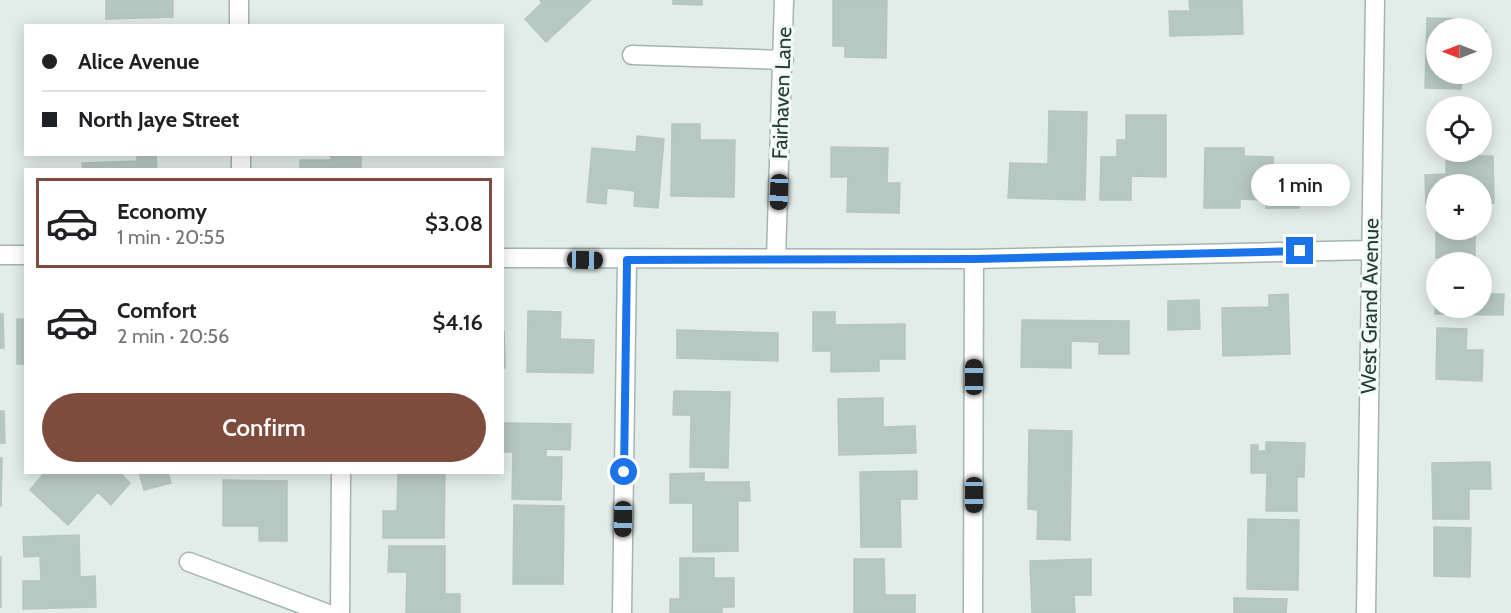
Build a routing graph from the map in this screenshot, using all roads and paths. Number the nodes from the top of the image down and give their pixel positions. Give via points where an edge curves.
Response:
1 (239, 0) edge
2 (784, 0) edge
3 (1376, 0) edge
4 (239, 24) edge
5 (632, 55) dead end
6 (784, 60) junction
7 (1370, 250) junction
8 (0, 255) edge
9 (24, 255) edge
10 (504, 258) edge
11 (776, 258) junction
12 (974, 259) junction
13 (627, 260) junction
14 (341, 474) edge
15 (189, 562) dead end
16 (326, 613) edge
17 (340, 613) edge
18 (622, 613) edge
19 (973, 613) edge
20 (1366, 613) edge

1 - 4 street
2 - 6 street, Fairhaven Lane
3 - 7 street, West Grand Avenue
5 - 6 street
6 - 11 street, Fairhaven Lane
7 - 12 street
7 - 20 street, West Grand Avenue
8 - 9 street
10 - 13 street
11 - 12 street
11 - 13 street
12 - 19 street
13 - 18 street
14 - 17 street
15 - 16 street

